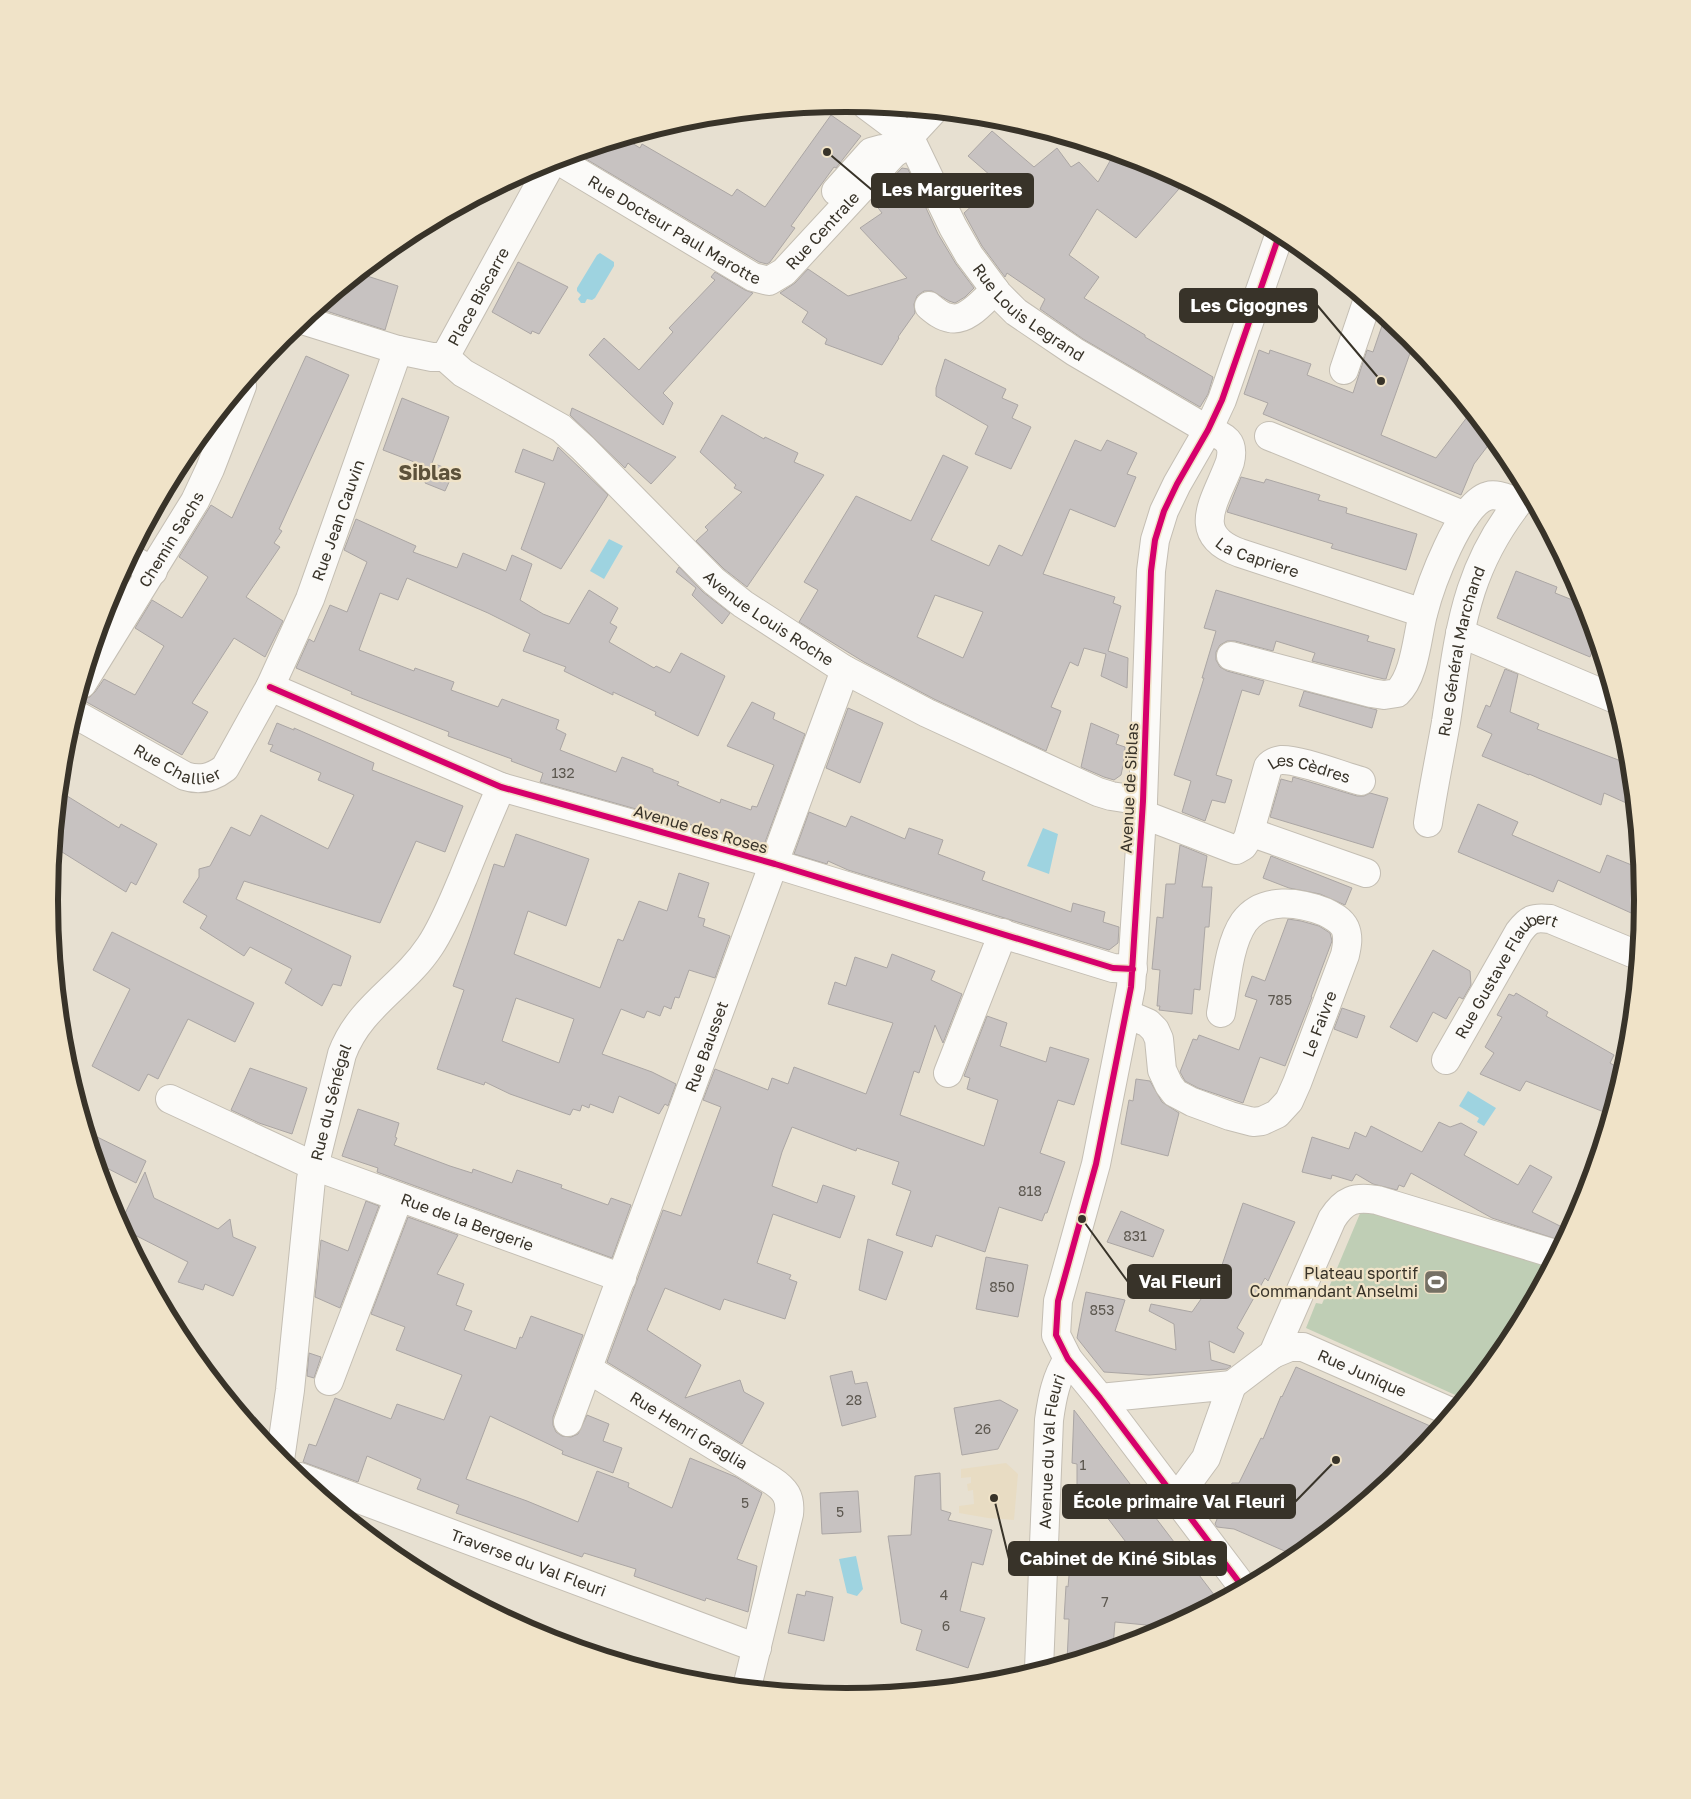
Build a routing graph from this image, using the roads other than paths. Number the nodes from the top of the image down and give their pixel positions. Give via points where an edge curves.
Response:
1 (873, 113) edge
2 (929, 116) edge
3 (904, 144) junction
4 (562, 164) edge
5 (548, 169) edge
6 (822, 207) dead end
7 (1277, 240) edge
8 (769, 281) joint
9 (995, 290) junction
10 (929, 306) dead end
11 (1365, 307) edge
12 (309, 322) edge
13 (398, 350) junction
14 (445, 357) junction
15 (1344, 370) dead end
16 (237, 400) edge
17 (1208, 430) junction
18 (1269, 436) dead end
19 (1522, 497) edge
20 (1465, 516) junction
21 (134, 561) edge
22 (152, 571) junction
23 (1423, 612) junction
24 (1460, 633) junction
25 (1231, 656) dead end
26 (93, 666) edge
27 (845, 670) junction
28 (270, 687) junction
29 (1607, 695) edge
30 (80, 716) edge
31 (1361, 781) dead end
32 (501, 787) junction
33 (1142, 807) junction
34 (1428, 823) dead end
35 (1250, 832) junction
36 (775, 864) junction
37 (1366, 873) dead end
38 (1003, 933) junction
39 (1632, 953) edge
40 (1133, 969) junction
41 (1221, 1013) dead end
42 (1127, 1014) junction
43 (1446, 1060) dead end
44 (948, 1073) dead end
45 (170, 1099) dead end
46 (314, 1166) junction
47 (399, 1197) junction
48 (1550, 1252) edge
49 (622, 1278) junction
50 (1273, 1354) junction
51 (1068, 1359) junction
52 (588, 1369) junction
53 (329, 1381) dead end
54 (1232, 1385) junction
55 (1100, 1398) junction
56 (1446, 1410) edge
57 (568, 1422) dead end
58 (281, 1450) edge
59 (316, 1483) edge
60 (1176, 1499) junction
61 (1239, 1582) edge
62 (757, 1648) junction
63 (1039, 1663) edge
64 (748, 1682) edge

1 - 3 street
2 - 3 street, Rue Centrale
3 - 6 street via 871,152
3 - 8 street, Rue Centrale via 784,272
3 - 9 street, Rue Louis Legrand via 969,256
4 - 8 street, Rue Docteur Paul Marotte via 752,277
5 - 14 street, Place Biscarre
7 - 17 street, Avenue de Siblas via 1222,400
9 - 10 street via 969,313 955,319 947,318
9 - 17 street, Rue Louis Legrand via 1037,328
11 - 15 street
12 - 13 street, Place Biscarre
13 - 14 street, Place Biscarre
13 - 28 street, Rue Jean Cauvin via 310,599
14 - 27 street, Avenue Louis Roche via 462,373 561,428 728,593
16 - 22 street, Chemin Sachs via 195,501
17 - 23 street, La Capriere via 1223,437 1232,447 1230,462 1209,520 1212,534 1222,545
17 - 33 street, Avenue de Siblas via 1170,496 1153,550
18 - 20 street
19 - 20 street via 1488,496 1472,505
19 - 24 street, Rue Général Marchand via 1497,531 1480,564
20 - 23 street via 1440,564
21 - 22 street
22 - 26 street, Chemin Sachs
23 - 25 street via 1408,677 1397,693 1371,694
24 - 29 street
24 - 34 street, Rue Général Marchand
27 - 33 street, Avenue Louis Roche via 933,716 1098,792
27 - 36 street, Rue Bausset
28 - 30 street, Rue Challier via 225,768 203,779 185,776
28 - 32 street, Avenue des Roses
31 - 35 street, Les Cèdres via 1288,760 1274,762 1268,767
32 - 36 street, Avenue des Roses
32 - 46 street, Rue du Sénégal via 438,932 419,960 364,1016 348,1040
33 - 35 street, Les Cèdres via 1236,850 1243,846
33 - 40 street, Avenue de Siblas
35 - 37 street
36 - 38 street, Avenue des Roses
36 - 49 street, Rue Bausset
38 - 40 street, Avenue des Roses via 1113,968
38 - 44 street
39 - 43 street, Rue Gustave Flaubert via 1550,919 1530,920 1518,932
40 - 42 street, Avenue de Siblas
41 - 42 street, Le Faivre via 1231,952 1245,920 1251,914 1271,905 1295,903 1330,914 1341,922 1347,944 1345,954 1297,1083 1283,1109 1271,1118 1246,1121 1192,1102 1175,1092 1162,1070 1155,1030 1148,1023
42 - 51 street, Avenue de Siblas via 1096,1164 1058,1300 1056,1335
45 - 46 street, Rue de la Bergerie
46 - 47 street, Rue de la Bergerie
46 - 58 street, Rue du Sénégal
47 - 49 street, Rue de la Bergerie
47 - 53 street
48 - 50 street via 1377,1200 1353,1199 1338,1209 1332,1219
49 - 52 street, Rue Bausset
50 - 54 street
50 - 56 street, Rue Junique via 1303,1347
51 - 55 street, Avenue de Siblas
51 - 63 street, Avenue du Val Fleuri via 1056,1382 1049,1420
52 - 57 street, Rue Bausset
52 - 62 street, Rue Henri Graglia via 771,1480 786,1493 789,1514
54 - 55 street
54 - 60 street via 1206,1458
55 - 60 street, Avenue de Siblas
59 - 62 street, Traverse du Val Fleuri
60 - 61 street, Avenue de Siblas
62 - 64 street

